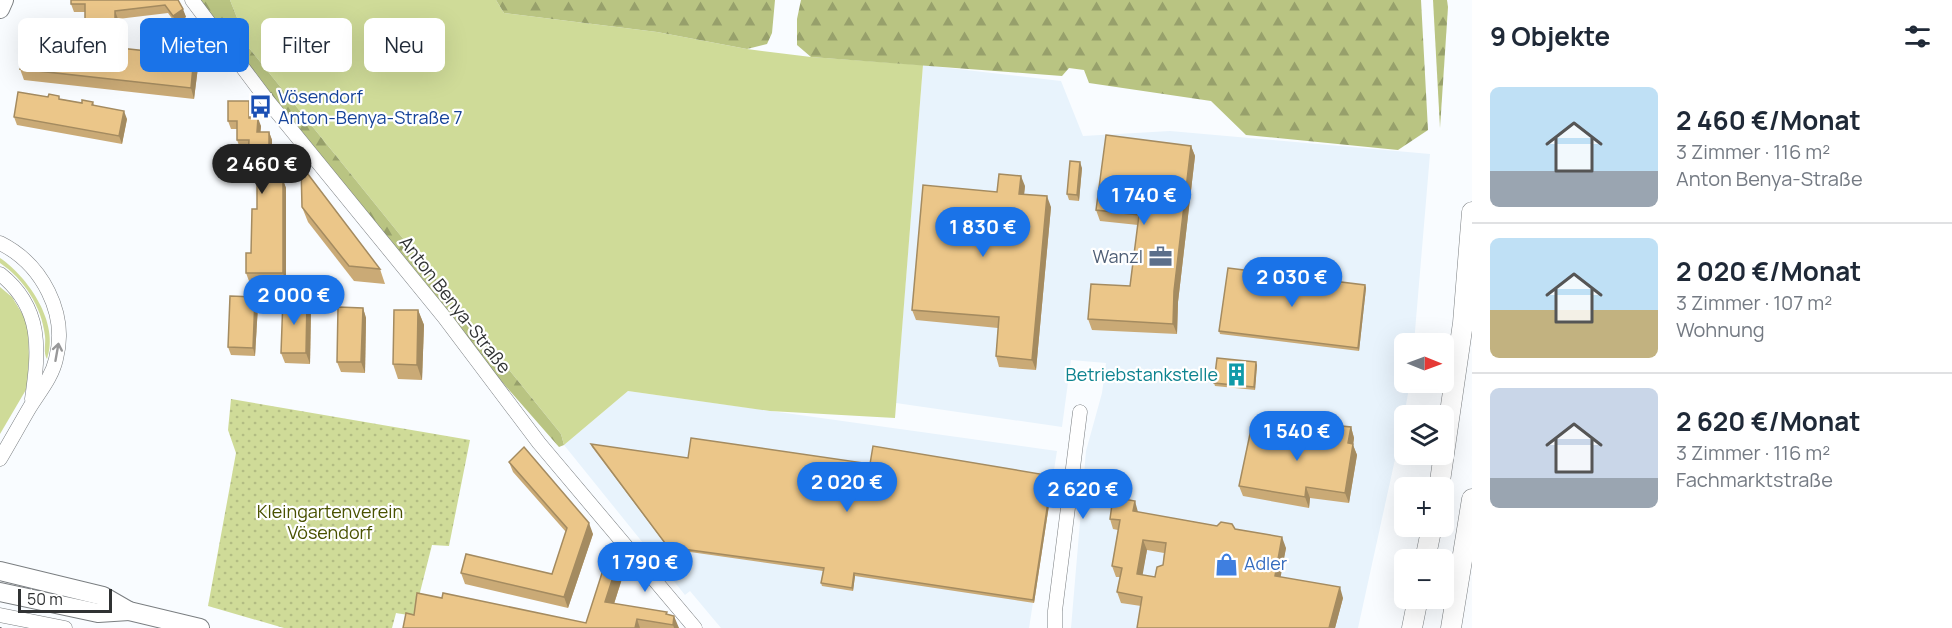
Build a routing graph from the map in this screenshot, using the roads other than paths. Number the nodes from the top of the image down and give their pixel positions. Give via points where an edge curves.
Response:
1 (4, 0) edge
2 (192, 0) edge
3 (0, 9) edge
4 (1472, 212) edge
5 (0, 243) edge
6 (0, 274) edge
7 (32, 405) junction
8 (1080, 412) dead end
9 (0, 459) edge
10 (1441, 477) edge
11 (1472, 499) edge
12 (0, 571) edge
13 (0, 592) edge
14 (1416, 609) edge
15 (129, 611) junction
16 (0, 615) edge
17 (1054, 627) edge
18 (65, 628) edge
19 (200, 628) edge
20 (695, 628) edge
21 (1412, 628) edge
22 (1451, 628) edge

1 - 3 main road
2 - 20 street, Anton Benya-Straße via 539,443
4 - 10 highway via 1463,323
7 -> 5 street via 56,359 56,312 34,270
6 - 7 street via 23,299 34,324 38,342
7 - 9 street
8 - 17 street
11 - 22 highway
12 - 15 main road via 103,596
13 - 15 main road via 98,613
14 - 21 highway
15 - 19 main road
16 - 18 street

